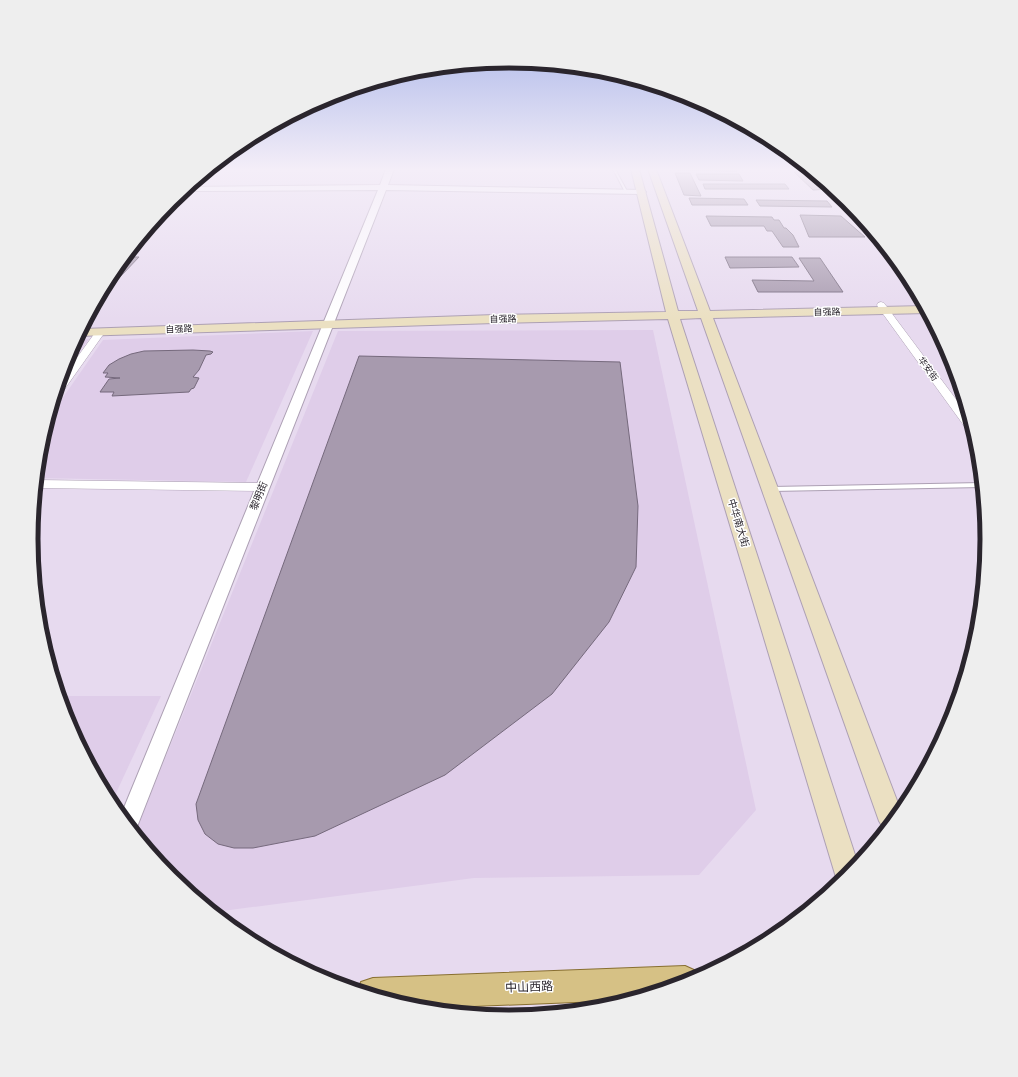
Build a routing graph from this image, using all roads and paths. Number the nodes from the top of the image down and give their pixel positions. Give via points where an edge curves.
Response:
1 (370, 219) edge
2 (643, 219) edge
3 (671, 219) edge
4 (918, 305) edge
5 (883, 308) junction
6 (920, 310) edge
7 (672, 312) junction
8 (705, 312) junction
9 (329, 321) junction
10 (89, 327) edge
11 (100, 332) junction
12 (86, 333) edge
13 (65, 383) edge
14 (964, 419) edge
15 (41, 484) edge
16 (977, 485) edge
17 (262, 487) junction
18 (770, 489) junction
19 (890, 815) edge
20 (130, 818) edge
21 (846, 868) edge
22 (666, 983) edge
23 (388, 993) edge

1 - 9 street, 黎明街
2 - 7 main road, 中华南大街
3 - 8 main road
4 - 5 main road, 自强路
5 - 6 main road, 自强路
5 - 8 main road, 自强路
5 - 14 street, 华安街
7 - 8 main road, 自强路
7 - 9 main road, 自强路
7 - 21 main road, 中华南大街
8 - 18 main road
9 - 10 main road, 自强路
9 - 11 main road, 自强路
9 - 17 street, 黎明街
11 - 12 main road, 自强路
11 - 13 street
15 - 17 street
16 - 18 lane
17 - 20 street, 黎明街
18 - 19 main road
22 - 23 main road, 中山西路

